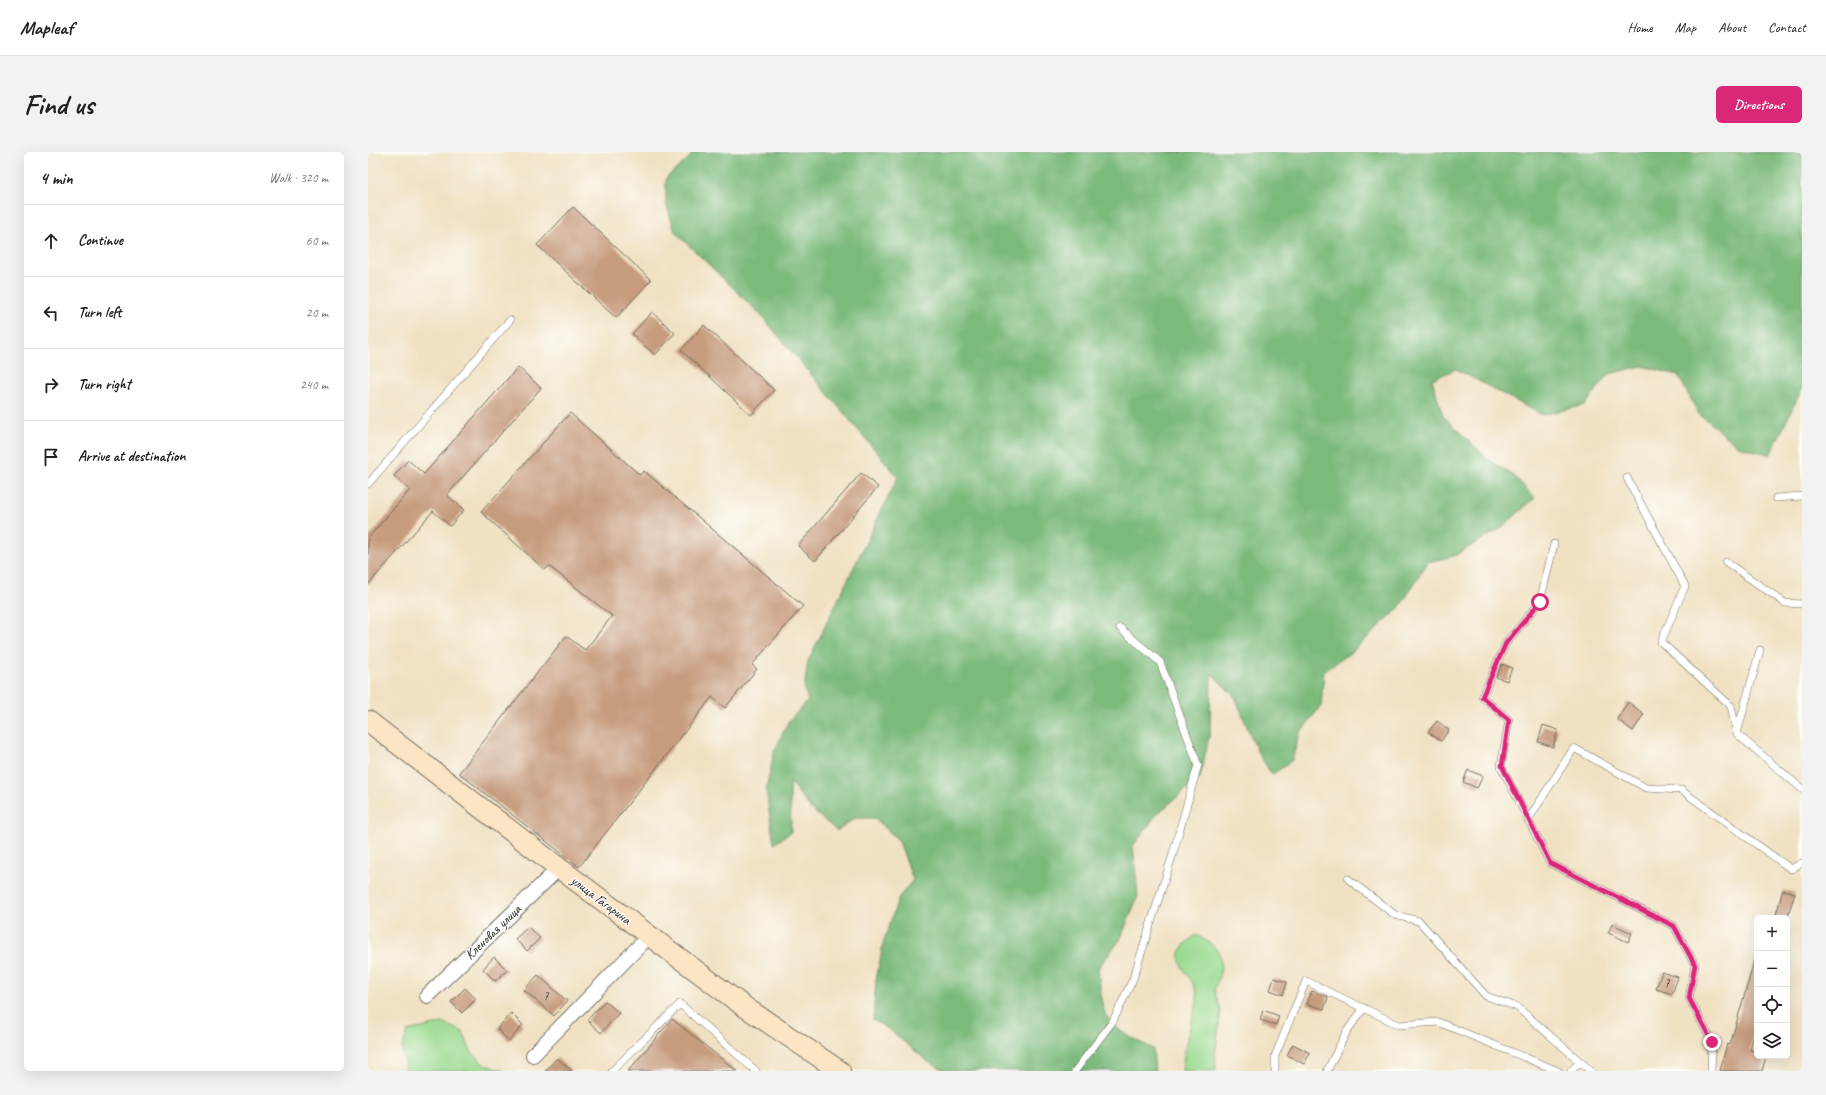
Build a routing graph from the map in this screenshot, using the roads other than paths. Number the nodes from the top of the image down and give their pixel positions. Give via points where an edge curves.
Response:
1 (510, 320) dead end
2 (1627, 478) dead end
3 (368, 484) edge
4 (1802, 496) edge
5 (1776, 498) dead end
6 (1554, 544) dead end
7 (1726, 562) dead end
8 (1802, 604) edge
9 (1120, 628) dead end
10 (1760, 650) dead end
11 (368, 721) edge
12 (1737, 734) junction
13 (1802, 789) edge
14 (1528, 820) junction
15 (1802, 863) edge
16 (559, 868) junction
17 (1348, 879) dead end
18 (649, 936) junction
19 (427, 996) dead end
20 (1364, 1008) junction
21 (533, 1055) dead end
22 (1580, 1062) junction
23 (612, 1071) edge
24 (756, 1071) edge
25 (840, 1071) edge
26 (1075, 1071) edge
27 (1275, 1071) edge
28 (1327, 1071) edge
29 (1558, 1071) edge
30 (1572, 1071) edge
31 (1591, 1071) edge
32 (1711, 1071) edge

1 - 3 lane
2 - 12 lane via 1685,586 1661,642 1731,706
4 - 5 lane
6 - 14 lane via 1540,602 1506,643 1482,697 1509,720 1502,766
7 - 8 lane via 1785,603
9 - 26 lane via 1160,662 1198,765 1133,979 1114,1021
10 - 12 lane
11 - 16 street, улица Гагарина
12 - 13 lane
14 - 15 lane via 1574,748 1646,788 1681,790 1791,869
14 - 32 lane via 1550,863 1674,926 1695,965 1689,998 1712,1042
16 - 18 street, улица Гагарина
16 - 19 street, Кленовая улица
17 - 22 lane via 1394,915 1419,921 1486,996 1517,1007
18 - 21 street
18 - 25 street, улица Гагарина via 742,1005
20 - 27 lane via 1306,981 1275,1056
20 - 28 lane via 1347,1031
20 - 29 lane via 1399,1024 1438,1022
22 - 30 lane
22 - 31 lane
23 - 24 lane via 680,1004

